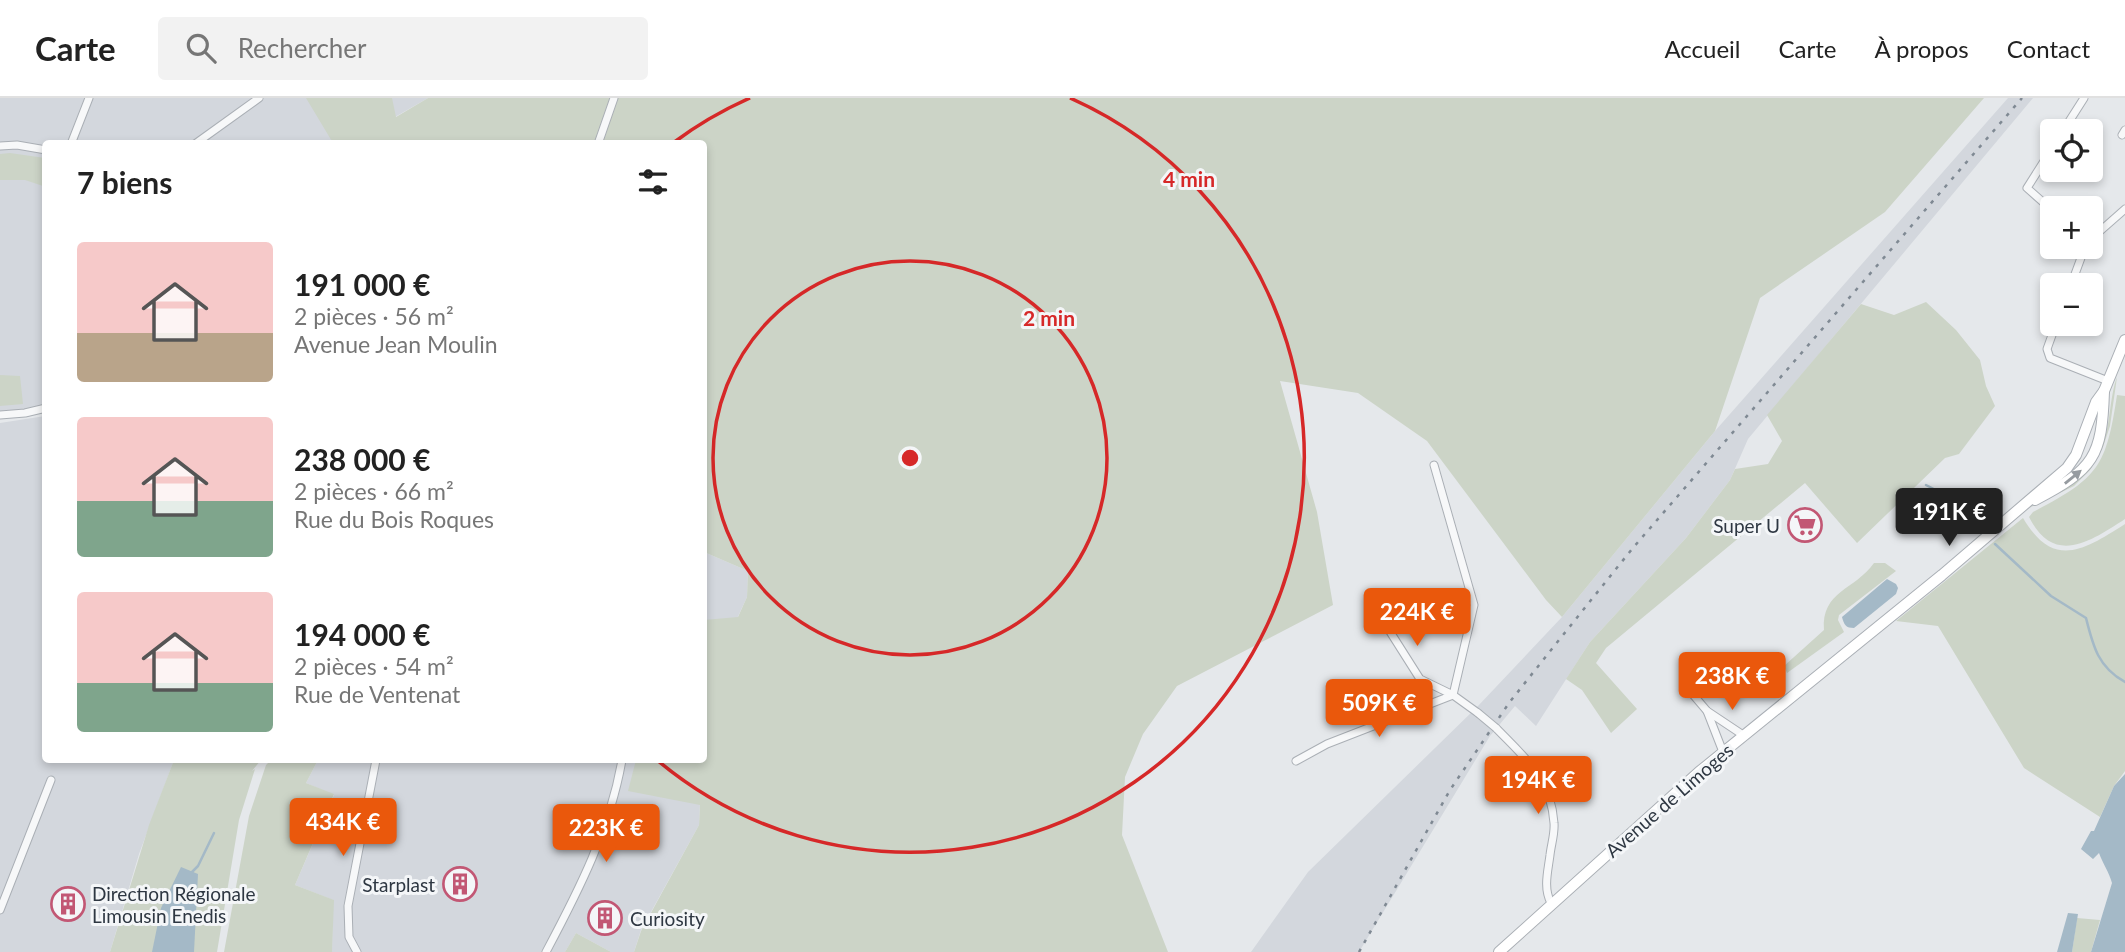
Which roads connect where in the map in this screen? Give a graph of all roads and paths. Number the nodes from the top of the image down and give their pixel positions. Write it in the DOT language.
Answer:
graph roads {
  1 [pos="89,98"];
  2 [pos="259,98"];
  3 [pos="614,98"];
  4 [pos="2084,98"];
  5 [pos="2071,119"];
  6 [pos="73,140"];
  7 [pos="201,140"];
  8 [pos="599,140"];
  9 [pos="0,146"];
  10 [pos="42,149"];
  11 [pos="2040,168"];
  12 [pos="2040,200"];
  13 [pos="2125,209"];
  14 [pos="2103,228"];
  15 [pos="2052,336"];
  16 [pos="2125,340"];
  17 [pos="2106,386"];
  18 [pos="42,409"];
  19 [pos="0,415"];
  20 [pos="2089,423"];
  21 [pos="2103,429"];
  22 [pos="2084,438"];
  23 [pos="2099,444"];
  24 [pos="1434,465"];
  25 [pos="2024,506"];
  26 [pos="1375,608"];
  27 [pos="1684,684"];
  28 [pos="1453,695"];
  29 [pos="1707,711"];
  30 [pos="1743,735"];
  31 [pos="1723,752"];
  32 [pos="1296,761"];
  33 [pos="375,763"];
  34 [pos="621,763"];
  35 [pos="51,780"];
  36 [pos="1551,903"];
  37 [pos="0,910"];
  38 [pos="357,952"];
  39 [pos="546,952"];
  40 [pos="1499,952"];
  1 -- 6 [label="street"];
  2 -- 7 [label="street"];
  3 -- 8 [label="street"];
  4 -- 5 [label="street"];
  9 -- 10 [label="street"];
  11 -- 12 [label="street"];
  13 -- 14 [label="street"];
  15 -- 17 [label="street"];
  16 -- 17 [label="main road"];
  17 -- 20 [label="main road"];
  17 -- 21 [label="main road"];
  18 -- 19 [label="street"];
  20 -- 21 [label="main road"];
  20 -- 22 [label="main road"];
  21 -- 23 [label="main road"];
  22 -- 23 [label="main road"];
  22 -- 25 [label="main road"];
  25 -- 23 [label="main road, one-way"];
  24 -- 28 [label="street"];
  25 -- 30 [label="main road, Avenue de Limoges"];
  26 -- 28 [label="street"];
  27 -- 29 [label="street"];
  28 -- 32 [label="street"];
  28 -- 36 [label="street, bridge"];
  29 -- 30 [label="street"];
  29 -- 31 [label="street"];
  30 -- 31 [label="main road, Avenue de Limoges"];
  31 -- 36 [label="main road, Avenue de Limoges"];
  33 -- 38 [label="street"];
  34 -- 39 [label="street"];
  35 -- 37 [label="street"];
  36 -- 40 [label="main road, Avenue de Limoges"];
}
